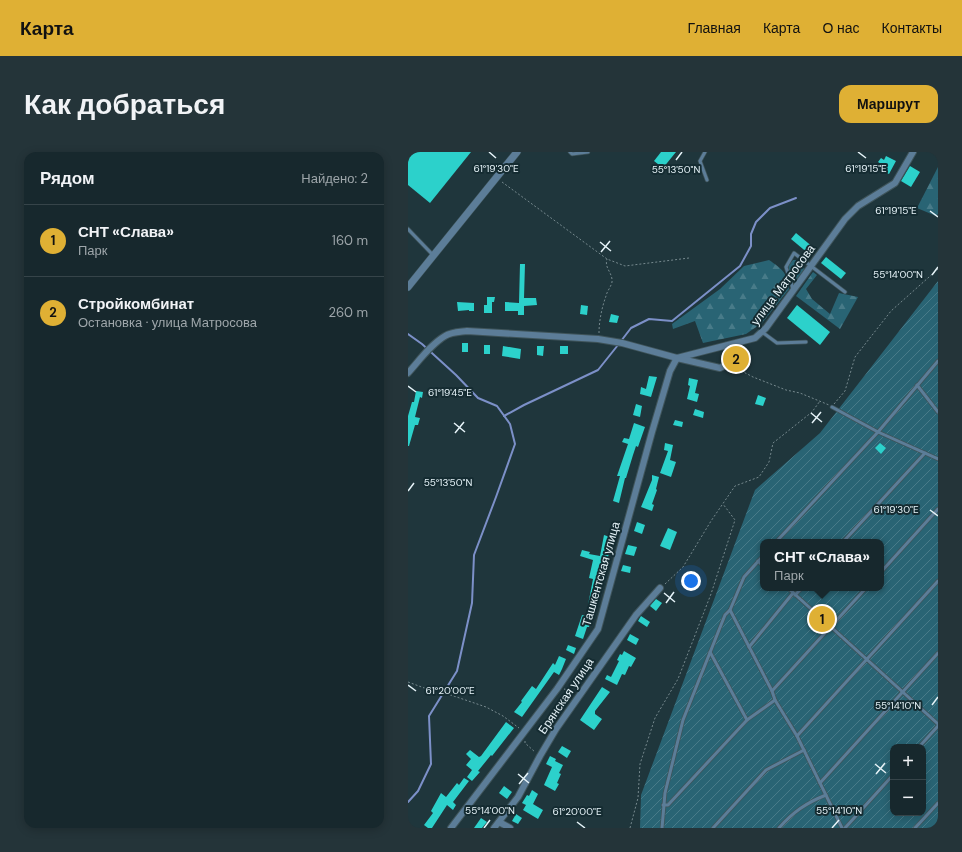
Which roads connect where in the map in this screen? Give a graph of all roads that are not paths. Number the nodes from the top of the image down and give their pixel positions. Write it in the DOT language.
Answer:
graph roads {
  1 [pos="517,152"];
  2 [pos="570,152"];
  3 [pos="588,152"];
  4 [pos="705,152"];
  5 [pos="913,152"];
  6 [pos="707,180"];
  7 [pos="408,228"];
  8 [pos="434,256"];
  9 [pos="811,266"];
  10 [pos="408,287"];
  11 [pos="794,290"];
  12 [pos="845,292"];
  13 [pos="762,332"];
  14 [pos="806,342"];
  15 [pos="726,346"];
  16 [pos="677,358"];
  17 [pos="938,361"];
  18 [pos="408,373"];
  19 [pos="917,385"];
  20 [pos="832,407"];
  21 [pos="938,412"];
  22 [pos="878,432"];
  23 [pos="925,453"];
  24 [pos="938,459"];
  25 [pos="938,509"];
  26 [pos="779,539"];
  27 [pos="846,539"];
  28 [pos="758,561"];
  29 [pos="884,569"];
  30 [pos="938,581"];
  31 [pos="660,588"];
  32 [pos="791,591"];
  33 [pos="798,591"];
  34 [pos="863,591"];
  35 [pos="794,594"];
  36 [pos="730,610"];
  37 [pos="831,627"];
  38 [pos="749,646"];
  39 [pos="710,652"];
  40 [pos="938,653"];
  41 [pos="867,660"];
  42 [pos="772,691"];
  43 [pos="902,692"];
  44 [pos="775,700"];
  45 [pos="747,720"];
  46 [pos="938,725"];
  47 [pos="797,736"];
  48 [pos="921,744"];
  49 [pos="804,750"];
  50 [pos="890,778"];
  51 [pos="820,783"];
  52 [pos="826,795"];
  53 [pos="938,803"];
  54 [pos="663,806"];
  55 [pos="499,822"];
  56 [pos="451,828"];
  57 [pos="494,828"];
  58 [pos="510,828"];
  59 [pos="662,828"];
  60 [pos="713,828"];
  61 [pos="779,828"];
  62 [pos="843,828"];
  63 [pos="915,828"];
  1 -- 8 [label="street"];
  2 -- 3 [label="lane"];
  4 -- 6 [label="lane"];
  5 -- 9 [label="street, улица Матросова"];
  7 -- 8 [label="lane"];
  8 -- 10 [label="street"];
  9 -- 11 [label="street, улица Матросова"];
  9 -- 11 [label="lane"];
  9 -- 12 [label="lane"];
  11 -- 13 [label="street, улица Матросова"];
  13 -- 14 [label="lane"];
  13 -- 15 [label="street, улица Матросова"];
  15 -- 16 [label="street, улица Матросова"];
  15 -- 16 [label="street"];
  16 -- 18 [label="street, улица Матросова"];
  16 -- 56 [label="street, Ташкентская улица"];
  17 -- 19 [label="lane"];
  19 -- 21 [label="lane"];
  19 -- 22 [label="lane"];
  20 -- 22 [label="lane"];
  22 -- 23 [label="lane"];
  22 -- 26 [label="lane"];
  23 -- 24 [label="lane"];
  23 -- 27 [label="lane"];
  25 -- 29 [label="lane"];
  28 -- 36 [label="lane"];
  30 -- 41 [label="lane"];
  31 -- 55 [label="street, Брянская улица"];
  32 -- 35 [label="lane"];
  33 -- 35 [label="lane"];
  34 -- 37 [label="lane"];
  35 -- 37 [label="lane"];
  35 -- 38 [label="lane"];
  36 -- 38 [label="lane"];
  36 -- 39 [label="lane"];
  37 -- 41 [label="lane"];
  37 -- 42 [label="lane"];
  38 -- 42 [label="lane"];
  39 -- 45 [label="lane"];
  39 -- 54 [label="lane"];
  40 -- 43 [label="lane"];
  41 -- 43 [label="lane"];
  41 -- 47 [label="lane"];
  42 -- 44 [label="lane"];
  43 -- 46 [label="lane"];
  43 -- 51 [label="lane"];
  44 -- 45 [label="lane"];
  44 -- 47 [label="lane"];
  45 -- 54 [label="lane"];
  46 -- 48 [label="lane"];
  47 -- 49 [label="lane"];
  49 -- 51 [label="lane"];
  49 -- 60 [label="lane"];
  50 -- 62 [label="lane"];
  51 -- 52 [label="lane"];
  52 -- 61 [label="lane"];
  52 -- 62 [label="lane"];
  53 -- 63 [label="lane"];
  54 -- 59 [label="lane"];
  55 -- 57 [label="street, Брянская улица"];
  55 -- 58 [label="street"];
}
